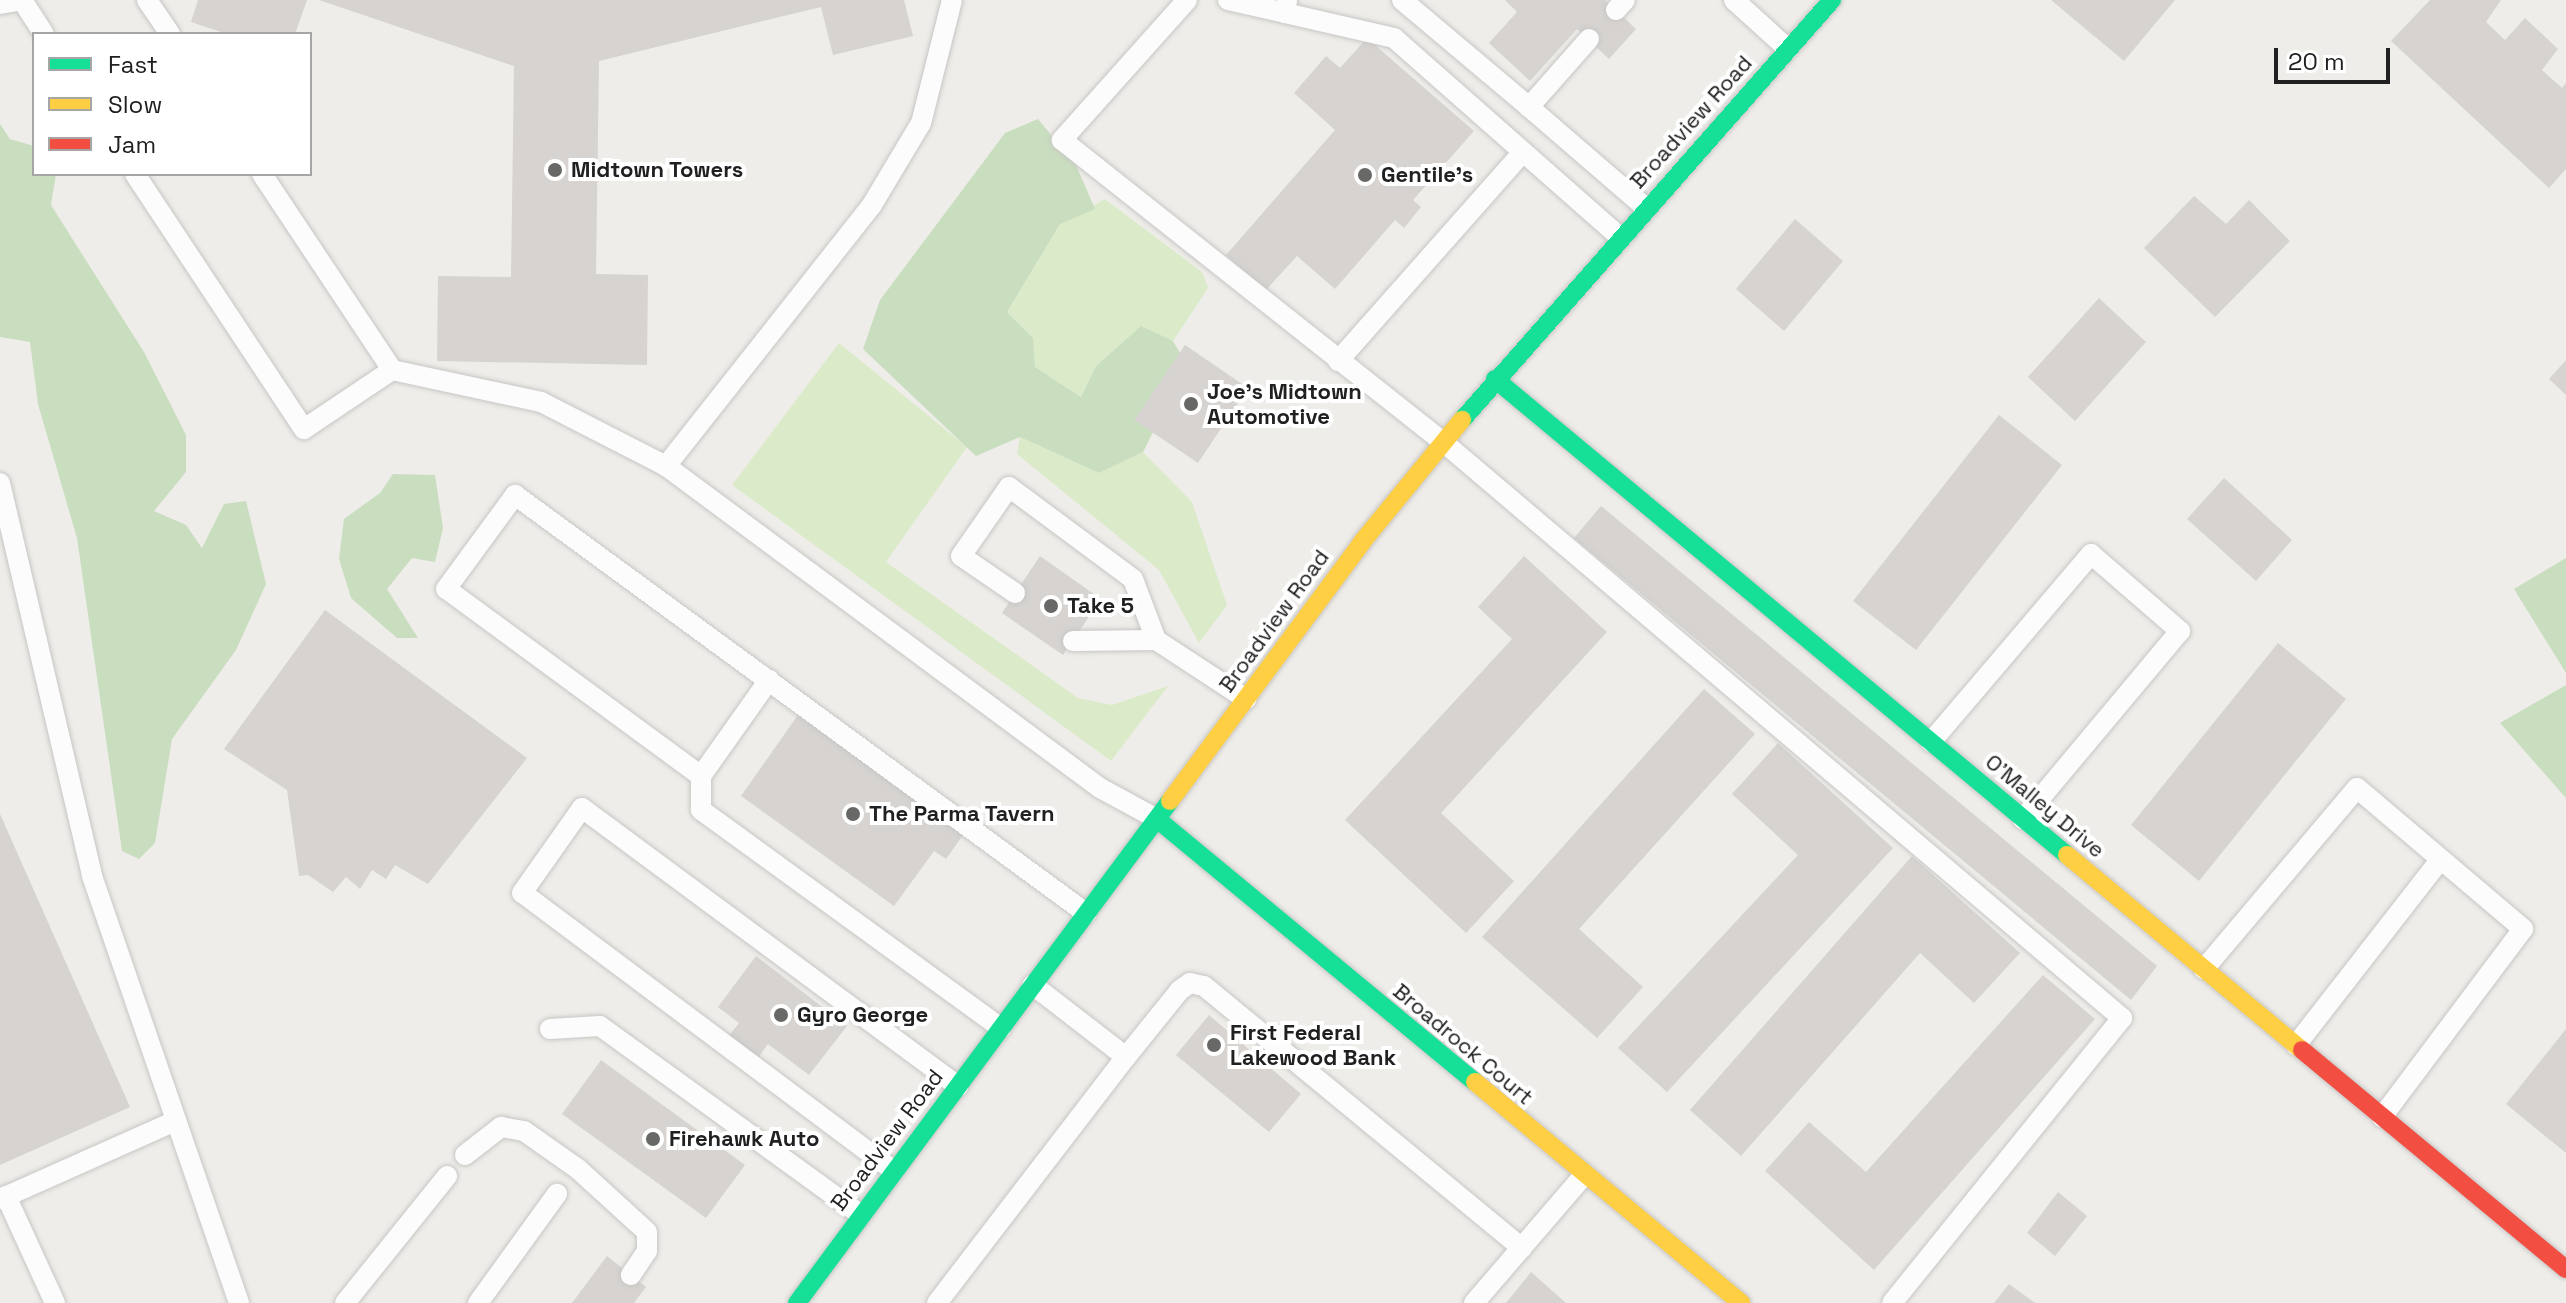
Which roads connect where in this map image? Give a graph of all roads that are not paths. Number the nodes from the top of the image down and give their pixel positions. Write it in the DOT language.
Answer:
graph roads {
  1 [pos="147,0"];
  2 [pos="952,0"];
  3 [pos="1187,0"];
  4 [pos="1228,0"];
  5 [pos="1402,0"];
  6 [pos="1734,0"];
  7 [pos="1832,0"];
  8 [pos="0,4"];
  9 [pos="1286,6"];
  10 [pos="43,32"];
  11 [pos="169,32"];
  12 [pos="1589,39"];
  13 [pos="1788,49"];
  14 [pos="1529,107"];
  15 [pos="1523,152"];
  16 [pos="136,176"];
  17 [pos="263,176"];
  18 [pos="1646,208"];
  19 [pos="1620,237"];
  20 [pos="1338,361"];
  21 [pos="392,370"];
  22 [pos="1495,379"];
  23 [pos="1442,441"];
  24 [pos="666,466"];
  25 [pos="0,483"];
  26 [pos="1015,593"];
  27 [pos="1156,640"];
  28 [pos="1073,641"];
  29 [pos="769,680"];
  30 [pos="1246,699"];
  31 [pos="1931,742"];
  32 [pos="701,776"];
  33 [pos="1157,819"];
  34 [pos="2023,819"];
  35 [pos="2440,860"];
  36 [pos="1086,913"];
  37 [pos="2204,969"];
  38 [pos="1033,985"];
  39 [pos="1001,1028"];
  40 [pos="550,1029"];
  41 [pos="2296,1045"];
  42 [pos="1126,1057"];
  43 [pos="958,1086"];
  44 [pos="2382,1117"];
  45 [pos="175,1121"];
  46 [pos="465,1155"];
  47 [pos="894,1171"];
  48 [pos="1584,1175"];
  49 [pos="447,1176"];
  50 [pos="557,1194"];
  51 [pos="3,1197"];
  52 [pos="861,1215"];
  53 [pos="1522,1248"];
  54 [pos="2566,1269"];
  55 [pos="631,1275"];
  56 [pos="55,1303"];
  57 [pos="239,1303"];
  58 [pos="345,1303"];
  59 [pos="478,1303"];
  60 [pos="797,1303"];
  61 [pos="937,1303"];
  62 [pos="1474,1303"];
  63 [pos="1741,1303"];
  64 [pos="1892,1303"];
  1 -- 11 [label="lane"];
  2 -- 24 [label="lane"];
  3 -- 20 [label="lane"];
  4 -- 9 [label="lane"];
  5 -- 14 [label="lane"];
  6 -- 13 [label="lane"];
  7 -- 13 [label="street, Broadview Road"];
  8 -- 10 [label="lane"];
  9 -- 15 [label="lane"];
  12 -- 14 [label="lane"];
  13 -- 18 [label="street, Broadview Road"];
  14 -- 18 [label="lane"];
  15 -- 19 [label="lane"];
  15 -- 20 [label="lane"];
  16 -- 21 [label="lane"];
  17 -- 21 [label="lane"];
  18 -- 19 [label="street, Broadview Road"];
  19 -- 22 [label="street, Broadview Road"];
  20 -- 23 [label="lane"];
  21 -- 24 [label="lane"];
  22 -- 23 [label="street, Broadview Road"];
  22 -- 31 [label="street, O'Malley Drive"];
  23 -- 30 [label="street, Broadview Road"];
  23 -- 64 [label="lane"];
  24 -- 33 [label="lane"];
  25 -- 45 [label="lane"];
  26 -- 27 [label="lane"];
  27 -- 28 [label="lane"];
  27 -- 30 [label="lane"];
  29 -- 32 [label="lane"];
  29 -- 32 [label="lane"];
  29 -- 36 [label="lane"];
  30 -- 33 [label="street, Broadview Road"];
  31 -- 34 [label="street, O'Malley Drive"];
  31 -- 34 [label="lane"];
  32 -- 39 [label="lane"];
  33 -- 36 [label="street, Broadview Road"];
  33 -- 48 [label="street, Broadrock Court"];
  34 -- 37 [label="street, O'Malley Drive"];
  35 -- 37 [label="lane"];
  35 -- 41 [label="lane"];
  35 -- 44 [label="lane"];
  36 -- 38 [label="street, Broadview Road"];
  37 -- 41 [label="street, O'Malley Drive"];
  38 -- 39 [label="street, Broadview Road"];
  38 -- 42 [label="lane"];
  39 -- 43 [label="street, Broadview Road"];
  40 -- 52 [label="lane"];
  41 -- 44 [label="street, O'Malley Drive"];
  42 -- 53 [label="lane"];
  42 -- 61 [label="lane"];
  43 -- 47 [label="street, Broadview Road"];
  43 -- 47 [label="lane"];
  44 -- 54 [label="street, O'Malley Drive"];
  45 -- 51 [label="lane"];
  45 -- 57 [label="lane"];
  46 -- 55 [label="lane"];
  47 -- 52 [label="street, Broadview Road"];
  48 -- 53 [label="lane"];
  48 -- 63 [label="street, Broadrock Court"];
  49 -- 58 [label="lane"];
  50 -- 59 [label="lane"];
  51 -- 56 [label="lane"];
  52 -- 60 [label="street, Broadview Road"];
  53 -- 62 [label="lane"];
}
